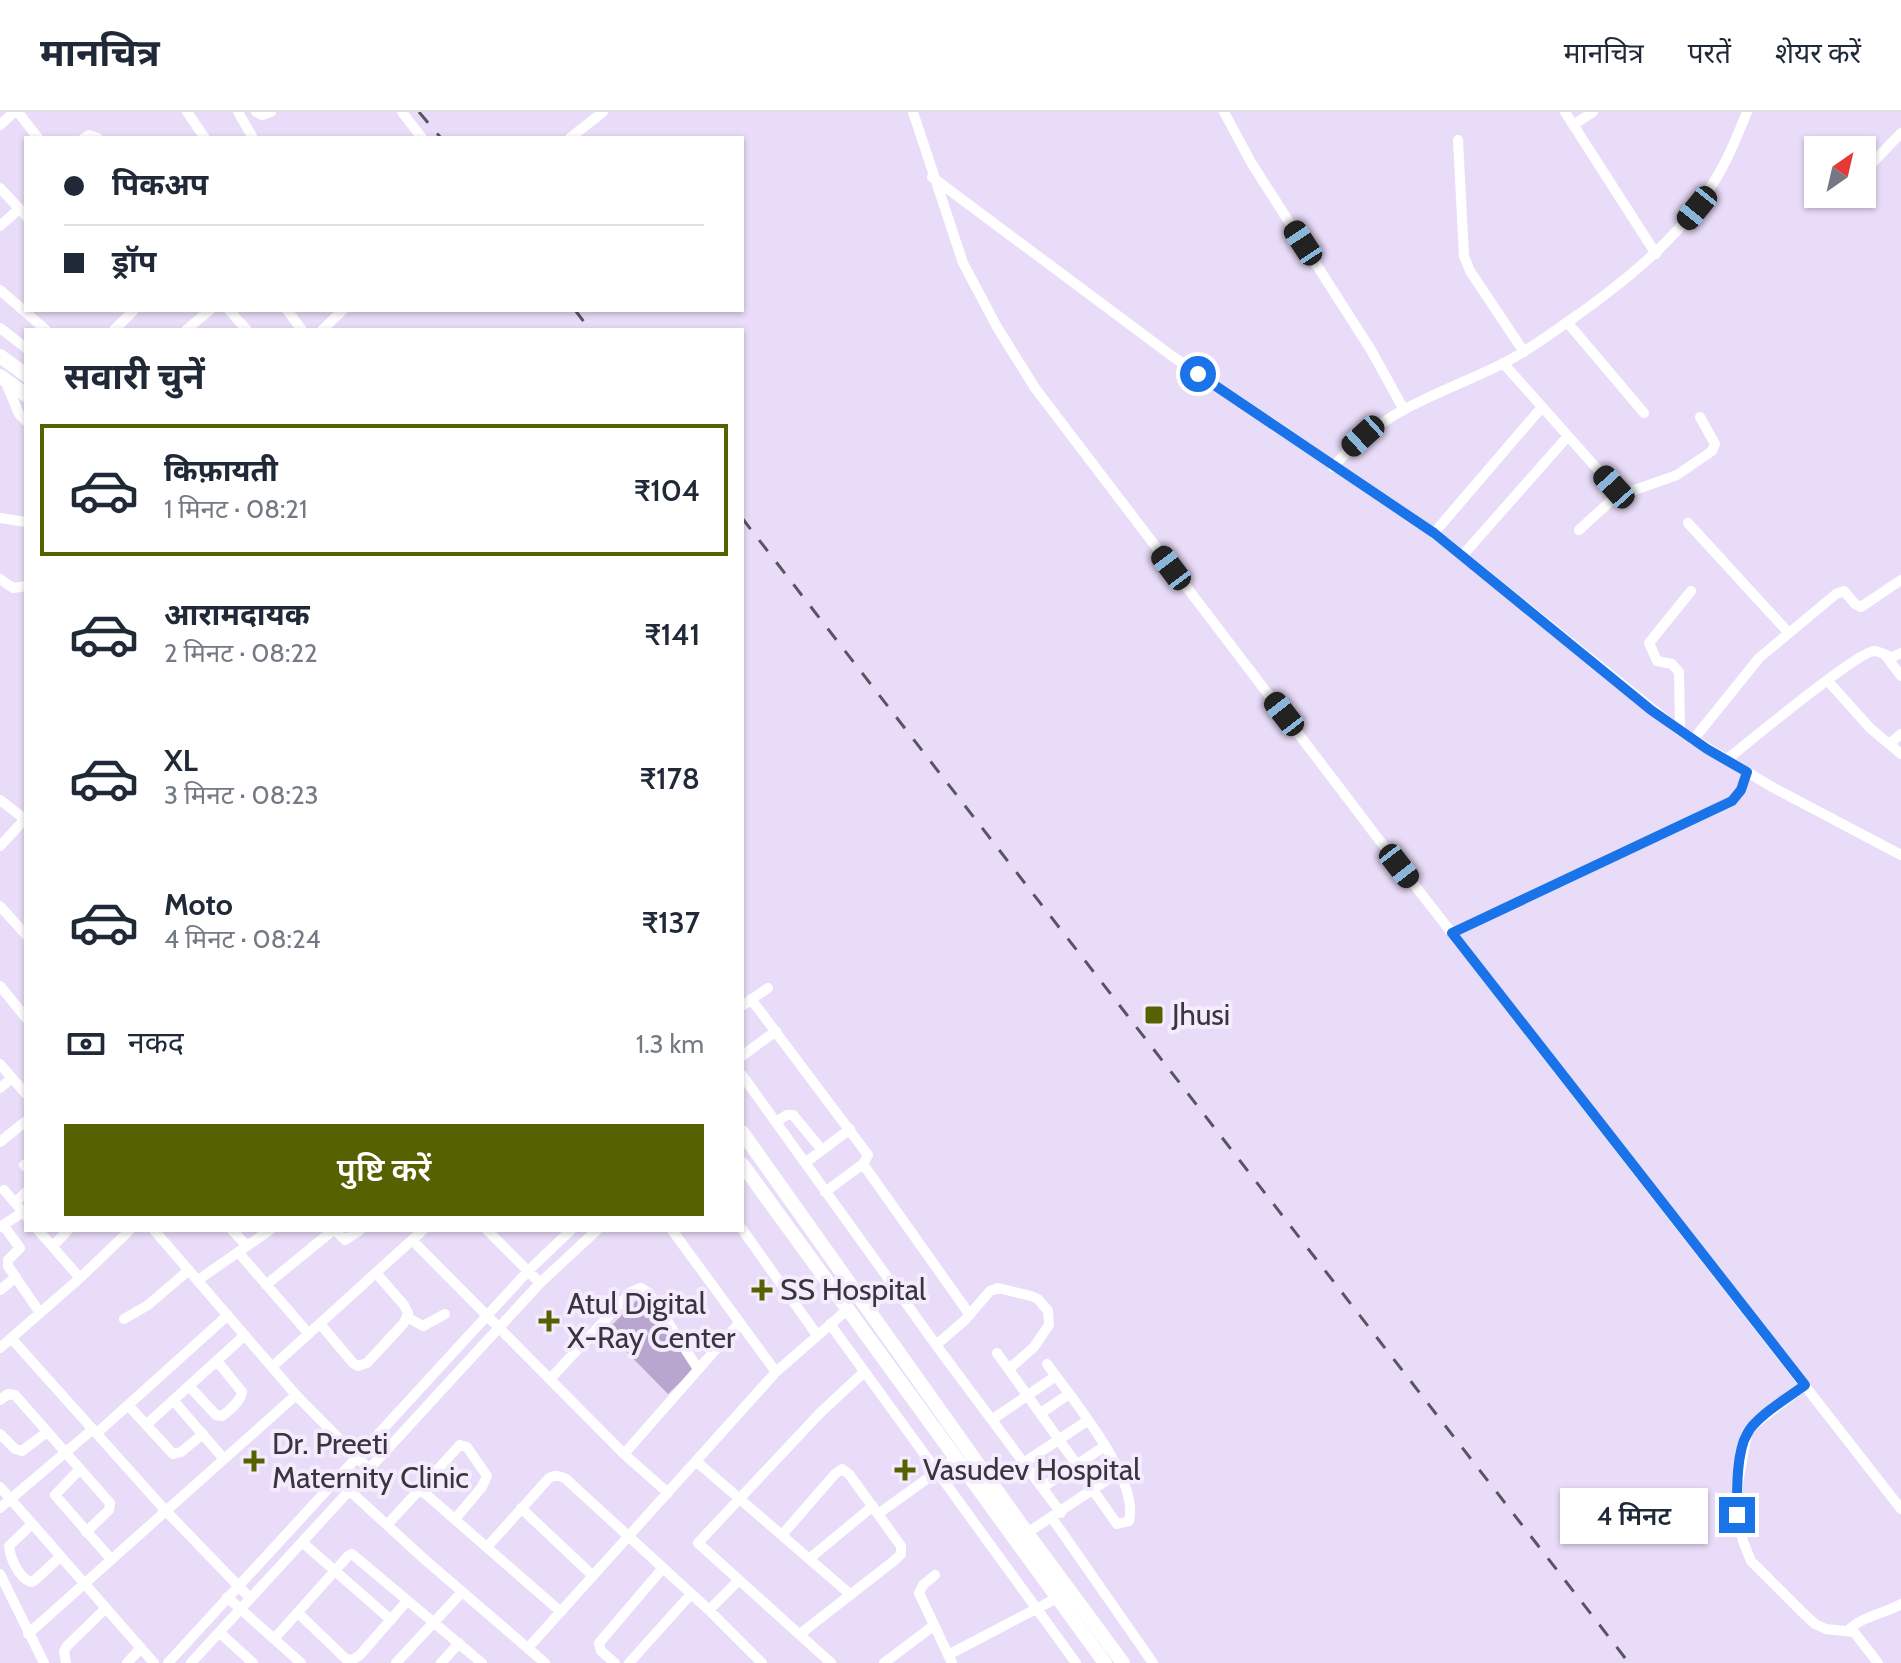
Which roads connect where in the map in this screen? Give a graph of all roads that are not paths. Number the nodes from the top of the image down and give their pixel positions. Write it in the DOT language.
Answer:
graph roads {
  1 [pos="16,112"];
  2 [pos="187,112"];
  3 [pos="238,112"];
  4 [pos="256,112"];
  5 [pos="271,112"];
  6 [pos="402,112"];
  7 [pos="603,112"];
  8 [pos="913,112"];
  9 [pos="1224,112"];
  10 [pos="1565,112"];
  11 [pos="1593,112"];
  12 [pos="1747,112"];
  13 [pos="0,125"];
  14 [pos="1573,125"];
  15 [pos="1901,133"];
  16 [pos="36,136"];
  17 [pos="204,136"];
  18 [pos="252,136"];
  19 [pos="420,136"];
  20 [pos="573,136"];
  21 [pos="1458,140"];
  22 [pos="1876,159"];
  23 [pos="932,177"];
  24 [pos="0,188"];
  25 [pos="22,212"];
  26 [pos="0,226"];
  27 [pos="1656,254"];
  28 [pos="0,290"];
  29 [pos="24,311"];
  30 [pos="25,312"];
  31 [pos="132,312"];
  32 [pos="208,312"];
  33 [pos="231,312"];
  34 [pos="328,312"];
  35 [pos="341,312"];
  36 [pos="335,318"];
  37 [pos="1567,322"];
  38 [pos="0,328"];
  39 [pos="44,328"];
  40 [pos="116,328"];
  41 [pos="188,328"];
  42 [pos="245,328"];
  43 [pos="324,328"];
  44 [pos="24,346"];
  45 [pos="1524,352"];
  46 [pos="0,356"];
  47 [pos="1503,363"];
  48 [pos="24,374"];
  49 [pos="3,379"];
  50 [pos="24,394"];
  51 [pos="1542,407"];
  52 [pos="1403,408"];
  53 [pos="1644,413"];
  54 [pos="1700,417"];
  55 [pos="24,419"];
  56 [pos="1568,436"];
  57 [pos="1333,467"];
  58 [pos="1615,497"];
  59 [pos="0,518"];
  60 [pos="24,522"];
  61 [pos="1688,523"];
  62 [pos="1579,530"];
  63 [pos="1434,533"];
  64 [pos="1463,555"];
  65 [pos="0,579"];
  66 [pos="1901,580"];
  67 [pos="24,586"];
  68 [pos="1691,591"];
  69 [pos="1788,632"];
  70 [pos="1901,653"];
  71 [pos="1886,656"];
  72 [pos="1901,676"];
  73 [pos="1827,680"];
  74 [pos="1680,731"];
  75 [pos="1901,734"];
  76 [pos="1693,740"];
  77 [pos="1889,744"];
  78 [pos="1901,754"];
  79 [pos="1726,760"];
  80 [pos="1747,772"];
  81 [pos="0,800"];
  82 [pos="24,818"];
  83 [pos="24,822"];
  84 [pos="0,846"];
  85 [pos="1901,855"];
  86 [pos="1,911"];
  87 [pos="24,930"];
  88 [pos="1452,933"];
  89 [pos="0,986"];
  90 [pos="768,988"];
  91 [pos="24,1001"];
  92 [pos="747,1003"];
  93 [pos="17,1007"];
  94 [pos="24,1016"];
  95 [pos="776,1031"];
  96 [pos="744,1055"];
  97 [pos="0,1064"];
  98 [pos="12,1078"];
  99 [pos="744,1078"];
  100 [pos="0,1088"];
  101 [pos="24,1092"];
  102 [pos="776,1122"];
  103 [pos="24,1123"];
  104 [pos="850,1129"];
  105 [pos="744,1132"];
  106 [pos="0,1142"];
  107 [pos="822,1150"];
  108 [pos="805,1163"];
  109 [pos="863,1164"];
  110 [pos="744,1167"];
  111 [pos="4,1190"];
  112 [pos="825,1192"];
  113 [pos="21,1210"];
  114 [pos="2,1226"];
  115 [pos="40,1232"];
  116 [pos="66,1232"];
  117 [pos="128,1232"];
  118 [pos="156,1232"];
  119 [pos="233,1232"];
  120 [pos="267,1232"];
  121 [pos="331,1232"];
  122 [pos="337,1232"];
  123 [pos="357,1232"];
  124 [pos="421,1232"];
  125 [pos="489,1232"];
  126 [pos="569,1232"];
  127 [pos="595,1232"];
  128 [pos="673,1232"];
  129 [pos="744,1232"];
  130 [pos="412,1240"];
  131 [pos="53,1246"];
  132 [pos="242,1249"];
  133 [pos="189,1270"];
  134 [pos="528,1271"];
  135 [pos="376,1273"];
  136 [pos="16,1277"];
  137 [pos="80,1278"];
  138 [pos="198,1280"];
  139 [pos="540,1283"];
  140 [pos="266,1285"];
  141 [pos="0,1290"];
  142 [pos="848,1309"];
  143 [pos="40,1313"];
  144 [pos="445,1314"];
  145 [pos="228,1315"];
  146 [pos="487,1315"];
  147 [pos="970,1315"];
  148 [pos="407,1317"];
  149 [pos="124,1319"];
  150 [pos="739,1323"];
  151 [pos="830,1324"];
  152 [pos="321,1325"];
  153 [pos="499,1327"];
  154 [pos="309,1334"];
  155 [pos="245,1335"];
  156 [pos="817,1335"];
  157 [pos="11,1338"];
  158 [pos="936,1345"];
  159 [pos="0,1348"];
  160 [pos="997,1353"];
  161 [pos="217,1361"];
  162 [pos="1047,1364"];
  163 [pos="272,1367"];
  164 [pos="698,1369"];
  165 [pos="1009,1369"];
  166 [pos="776,1372"];
  167 [pos="864,1372"];
  168 [pos="1056,1376"];
  169 [pos="550,1379"];
  170 [pos="1805,1385"];
  171 [pos="189,1386"];
  172 [pos="1069,1394"];
  173 [pos="296,1395"];
  174 [pos="1028,1396"];
  175 [pos="0,1400"];
  176 [pos="173,1400"];
  177 [pos="128,1405"];
  178 [pos="1041,1413"];
  179 [pos="993,1419"];
  180 [pos="1087,1421"];
  181 [pos="146,1425"];
  182 [pos="95,1431"];
  183 [pos="47,1432"];
  184 [pos="0,1434"];
  185 [pos="203,1434"];
  186 [pos="1060,1439"];
  187 [pos="1105,1446"];
  188 [pos="65,1453"];
  189 [pos="624,1454"];
  190 [pos="358,1458"];
  191 [pos="956,1458"];
  192 [pos="224,1459"];
  193 [pos="697,1462"];
  194 [pos="1025,1462"];
  195 [pos="1077,1465"];
  196 [pos="80,1469"];
  197 [pos="370,1470"];
  198 [pos="1119,1472"];
  199 [pos="936,1473"];
  200 [pos="0,1487"];
  201 [pos="1043,1487"];
  202 [pos="420,1489"];
  203 [pos="1093,1490"];
  204 [pos="350,1491"];
  205 [pos="668,1493"];
  206 [pos="10,1499"];
  207 [pos="740,1499"];
  208 [pos="0,1508"];
  209 [pos="521,1508"];
  210 [pos="1901,1509"];
  211 [pos="165,1510"];
  212 [pos="875,1510"];
  213 [pos="1054,1517"];
  214 [pos="455,1519"];
  215 [pos="32,1524"];
  216 [pos="387,1525"];
  217 [pos="1031,1531"];
  218 [pos="86,1532"];
  219 [pos="782,1535"];
  220 [pos="628,1536"];
  221 [pos="302,1542"];
  222 [pos="487,1547"];
  223 [pos="60,1557"];
  224 [pos="110,1558"];
  225 [pos="809,1559"];
  226 [pos="662,1569"];
  227 [pos="336,1570"];
  228 [pos="0,1574"];
  229 [pos="935,1575"];
  230 [pos="593,1576"];
  231 [pos="739,1580"];
  232 [pos="82,1583"];
  233 [pos="239,1586"];
  234 [pos="462,1592"];
  235 [pos="691,1594"];
  236 [pos="851,1595"];
  237 [pos="227,1597"];
  238 [pos="250,1598"];
  239 [pos="1057,1598"];
  240 [pos="407,1601"];
  241 [pos="13,1604"];
  242 [pos="1901,1604"];
  243 [pos="0,1609"];
  244 [pos="105,1609"];
  245 [pos="239,1609"];
  246 [pos="709,1610"];
  247 [pos="1037,1610"];
  248 [pos="561,1612"];
  249 [pos="298,1613"];
  250 [pos="391,1620"];
  251 [pos="434,1621"];
  252 [pos="933,1626"];
  253 [pos="1849,1630"];
  254 [pos="219,1632"];
  255 [pos="28,1634"];
  256 [pos="800,1634"];
  257 [pos="274,1639"];
  258 [pos="459,1643"];
  259 [pos="141,1648"];
  260 [pos="528,1648"];
  261 [pos="950,1659"];
  262 [pos="251,1662"];
  263 [pos="44,1663"];
  264 [pos="66,1663"];
  265 [pos="127,1663"];
  266 [pos="154,1663"];
  267 [pos="168,1663"];
  268 [pos="191,1663"];
  269 [pos="301,1663"];
  270 [pos="396,1663"];
  271 [pos="441,1663"];
  272 [pos="482,1663"];
  273 [pos="545,1663"];
  274 [pos="615,1663"];
  275 [pos="629,1663"];
  276 [pos="762,1663"];
  277 [pos="831,1663"];
  278 [pos="884,1663"];
  279 [pos="1076,1663"];
  280 [pos="1105,1663"];
  281 [pos="1123,1663"];
  282 [pos="1153,1663"];
  283 [pos="1878,1663"];
  1 -- 13 [label="street"];
  1 -- 16 [label="street"];
  2 -- 17 [label="street"];
  3 -- 18 [label="street"];
  4 -- 5 [label="street"];
  6 -- 19 [label="street"];
  7 -- 20 [label="street"];
  8 -- 23 [label="street"];
  9 -- 52 [label="street"];
  10 -- 14 [label="street"];
  11 -- 14 [label="street"];
  12 -- 27 [label="street"];
  14 -- 27 [label="street"];
  15 -- 22 [label="street"];
  21 -- 45 [label="street"];
  23 -- 57 [label="street"];
  23 -- 88 [label="street"];
  24 -- 25 [label="street"];
  25 -- 26 [label="street"];
  27 -- 37 [label="street"];
  28 -- 29 [label="street"];
  30 -- 39 [label="street"];
  31 -- 40 [label="street"];
  32 -- 41 [label="street"];
  33 -- 42 [label="street"];
  34 -- 36 [label="street"];
  35 -- 36 [label="street"];
  36 -- 43 [label="street"];
  37 -- 45 [label="street"];
  37 -- 53 [label="street"];
  38 -- 44 [label="street"];
  45 -- 47 [label="street"];
  46 -- 48 [label="highway"];
  47 -- 51 [label="street"];
  47 -- 52 [label="street"];
  49 -- 50 [label="highway"];
  49 -- 55 [label="street"];
  51 -- 56 [label="street"];
  51 -- 63 [label="street"];
  52 -- 57 [label="street"];
  54 -- 58 [label="street"];
  56 -- 58 [label="street"];
  56 -- 64 [label="street"];
  57 -- 63 [label="street"];
  58 -- 62 [label="street"];
  59 -- 60 [label="street"];
  61 -- 69 [label="street"];
  63 -- 64 [label="street"];
  64 -- 74 [label="street"];
  65 -- 67 [label="street"];
  66 -- 69 [label="street"];
  68 -- 74 [label="street"];
  69 -- 76 [label="street"];
  70 -- 71 [label="street"];
  71 -- 72 [label="street"];
  71 -- 73 [label="street"];
  73 -- 77 [label="street"];
  73 -- 79 [label="street"];
  74 -- 76 [label="street"];
  75 -- 77 [label="street"];
  76 -- 79 [label="street"];
  77 -- 78 [label="street"];
  79 -- 80 [label="street"];
  80 -- 85 [label="street"];
  80 -- 88 [label="street"];
  81 -- 82 [label="street"];
  83 -- 84 [label="street"];
  86 -- 87 [label="street"];
  88 -- 170 [label="street"];
  89 -- 93 [label="street"];
  90 -- 92 [label="street"];
  91 -- 93 [label="street"];
  92 -- 95 [label="street"];
  93 -- 94 [label="street"];
  95 -- 96 [label="street"];
  95 -- 104 [label="street"];
  97 -- 98 [label="street"];
  98 -- 100 [label="street"];
  98 -- 101 [label="street"];
  99 -- 102 [label="street"];
  102 -- 107 [label="street"];
  102 -- 108 [label="street"];
  103 -- 106 [label="street"];
  104 -- 107 [label="street"];
  104 -- 109 [label="street"];
  105 -- 217 [label="highway"];
  107 -- 108 [label="street"];
  108 -- 112 [label="street"];
  109 -- 112 [label="street"];
  109 -- 147 [label="street"];
  110 -- 142 [label="highway"];
  111 -- 113 [label="street"];
  112 -- 158 [label="street"];
  113 -- 114 [label="street"];
  114 -- 136 [label="street"];
  115 -- 131 [label="street"];
  116 -- 131 [label="street"];
  117 -- 137 [label="street"];
  118 -- 133 [label="street"];
  119 -- 132 [label="street"];
  120 -- 132 [label="street"];
  121 -- 140 [label="street"];
  122 -- 123 [label="street"];
  124 -- 130 [label="street"];
  125 -- 134 [label="street"];
  126 -- 134 [label="street"];
  127 -- 139 [label="street"];
  128 -- 150 [label="street"];
  129 -- 156 [label="street"];
  130 -- 135 [label="street"];
  130 -- 146 [label="street"];
  131 -- 137 [label="street"];
  132 -- 138 [label="street"];
  132 -- 140 [label="street"];
  133 -- 138 [label="street"];
  133 -- 149 [label="street"];
  134 -- 139 [label="street"];
  134 -- 146 [label="street"];
  135 -- 148 [label="street"];
  135 -- 152 [label="street"];
  136 -- 141 [label="street"];
  136 -- 143 [label="street"];
  137 -- 143 [label="street"];
  138 -- 145 [label="street"];
  139 -- 153 [label="street"];
  140 -- 154 [label="street"];
  142 -- 151 [label="street"];
  142 -- 191 [label="highway"];
  143 -- 157 [label="street"];
  144 -- 148 [label="street"];
  145 -- 155 [label="street"];
  145 -- 177 [label="street"];
  146 -- 153 [label="street"];
  146 -- 190 [label="street"];
  147 -- 158 [label="street"];
  147 -- 165 [label="street"];
  148 -- 152 [label="street"];
  150 -- 164 [label="street"];
  150 -- 166 [label="street"];
  151 -- 156 [label="street"];
  151 -- 167 [label="street"];
  152 -- 154 [label="street"];
  153 -- 169 [label="street"];
  153 -- 197 [label="street"];
  154 -- 163 [label="street"];
  155 -- 161 [label="street"];
  155 -- 163 [label="street"];
  156 -- 166 [label="street"];
  157 -- 159 [label="street"];
  157 -- 182 [label="street"];
  158 -- 179 [label="street"];
  160 -- 165 [label="street"];
  161 -- 171 [label="street"];
  161 -- 171 [label="street"];
  162 -- 168 [label="street"];
  163 -- 173 [label="street"];
  164 -- 169 [label="street"];
  164 -- 189 [label="street"];
  165 -- 174 [label="street"];
  166 -- 193 [label="street"];
  167 -- 199 [label="street"];
  167 -- 207 [label="street"];
  168 -- 172 [label="street"];
  168 -- 174 [label="street"];
  169 -- 189 [label="street"];
  170 -- 210 [label="street"];
  170 -- 253 [label="street"];
  171 -- 176 [label="street"];
  172 -- 178 [label="street"];
  172 -- 180 [label="street"];
  173 -- 190 [label="street"];
  173 -- 192 [label="street"];
  174 -- 178 [label="street"];
  174 -- 179 [label="street"];
  175 -- 183 [label="street"];
  176 -- 181 [label="street"];
  176 -- 185 [label="street"];
  177 -- 181 [label="street"];
  177 -- 182 [label="street"];
  178 -- 186 [label="street"];
  179 -- 194 [label="street"];
  180 -- 186 [label="street"];
  180 -- 187 [label="street"];
  181 -- 185 [label="street"];
  182 -- 188 [label="street"];
  182 -- 211 [label="street"];
  183 -- 184 [label="street"];
  183 -- 188 [label="street"];
  185 -- 192 [label="street"];
  186 -- 194 [label="street"];
  186 -- 195 [label="street"];
  187 -- 195 [label="street"];
  187 -- 198 [label="street"];
  188 -- 196 [label="street"];
  188 -- 206 [label="street"];
  189 -- 205 [label="street"];
  190 -- 197 [label="street"];
  190 -- 233 [label="street"];
  191 -- 199 [label="street"];
  191 -- 239 [label="highway"];
  192 -- 211 [label="street"];
  193 -- 205 [label="street"];
  193 -- 207 [label="street"];
  194 -- 201 [label="street"];
  195 -- 201 [label="street"];
  196 -- 218 [label="street"];
  196 -- 218 [label="street"];
  197 -- 204 [label="street"];
  198 -- 203 [label="street"];
  198 -- 203 [label="street"];
  199 -- 212 [label="street"];
  199 -- 247 [label="street"];
  200 -- 206 [label="street"];
  201 -- 213 [label="street"];
  202 -- 214 [label="street"];
  202 -- 214 [label="street"];
  202 -- 216 [label="street"];
  203 -- 213 [label="street"];
  204 -- 216 [label="street"];
  204 -- 221 [label="street"];
  205 -- 220 [label="street"];
  206 -- 208 [label="street"];
  206 -- 215 [label="street"];
  207 -- 219 [label="street"];
  207 -- 231 [label="street"];
  209 -- 220 [label="street"];
  209 -- 222 [label="street"];
  209 -- 230 [label="street"];
  211 -- 224 [label="street"];
  211 -- 233 [label="street"];
  212 -- 219 [label="street"];
  212 -- 225 [label="street"];
  212 -- 236 [label="street"];
  213 -- 217 [label="street"];
  213 -- 282 [label="street"];
  214 -- 222 [label="street"];
  215 -- 223 [label="street"];
  215 -- 223 [label="street"];
  216 -- 234 [label="street"];
  217 -- 281 [label="highway"];
  218 -- 224 [label="street"];
  219 -- 225 [label="street"];
  220 -- 226 [label="street"];
  220 -- 230 [label="street"];
  221 -- 227 [label="street"];
  221 -- 238 [label="street"];
  222 -- 248 [label="street"];
  223 -- 232 [label="street"];
  224 -- 232 [label="street"];
  225 -- 236 [label="street"];
  226 -- 235 [label="street"];
  226 -- 274 [label="street"];
  227 -- 240 [label="street"];
  227 -- 249 [label="street"];
  227 -- 250 [label="street"];
  228 -- 241 [label="street"];
  229 -- 252 [label="street"];
  230 -- 248 [label="street"];
  231 -- 246 [label="street"];
  231 -- 256 [label="street"];
  232 -- 244 [label="street"];
  232 -- 255 [label="street"];
  233 -- 237 [label="street"];
  233 -- 238 [label="street"];
  234 -- 251 [label="street"];
  234 -- 260 [label="street"];
  235 -- 246 [label="street"];
  235 -- 275 [label="street"];
  236 -- 256 [label="street"];
  237 -- 245 [label="street"];
  237 -- 267 [label="street"];
  238 -- 245 [label="street"];
  239 -- 247 [label="street"];
  239 -- 280 [label="highway"];
  240 -- 250 [label="street"];
  240 -- 251 [label="street"];
  241 -- 243 [label="street"];
  241 -- 255 [label="street"];
  242 -- 253 [label="street"];
  244 -- 259 [label="street"];
  244 -- 264 [label="street"];
  245 -- 254 [label="street"];
  245 -- 257 [label="street"];
  246 -- 276 [label="street"];
  247 -- 261 [label="street"];
  247 -- 279 [label="street"];
  248 -- 260 [label="street"];
  249 -- 250 [label="street"];
  249 -- 257 [label="street"];
  251 -- 258 [label="street"];
  251 -- 270 [label="street"];
  252 -- 261 [label="street"];
  252 -- 278 [label="street"];
  253 -- 283 [label="street"];
  254 -- 262 [label="street"];
  254 -- 268 [label="street"];
  255 -- 263 [label="street"];
  256 -- 277 [label="street"];
  257 -- 269 [label="street"];
  258 -- 271 [label="street"];
  258 -- 272 [label="street"];
  259 -- 265 [label="street"];
  259 -- 266 [label="street"];
  260 -- 273 [label="street"];
}
